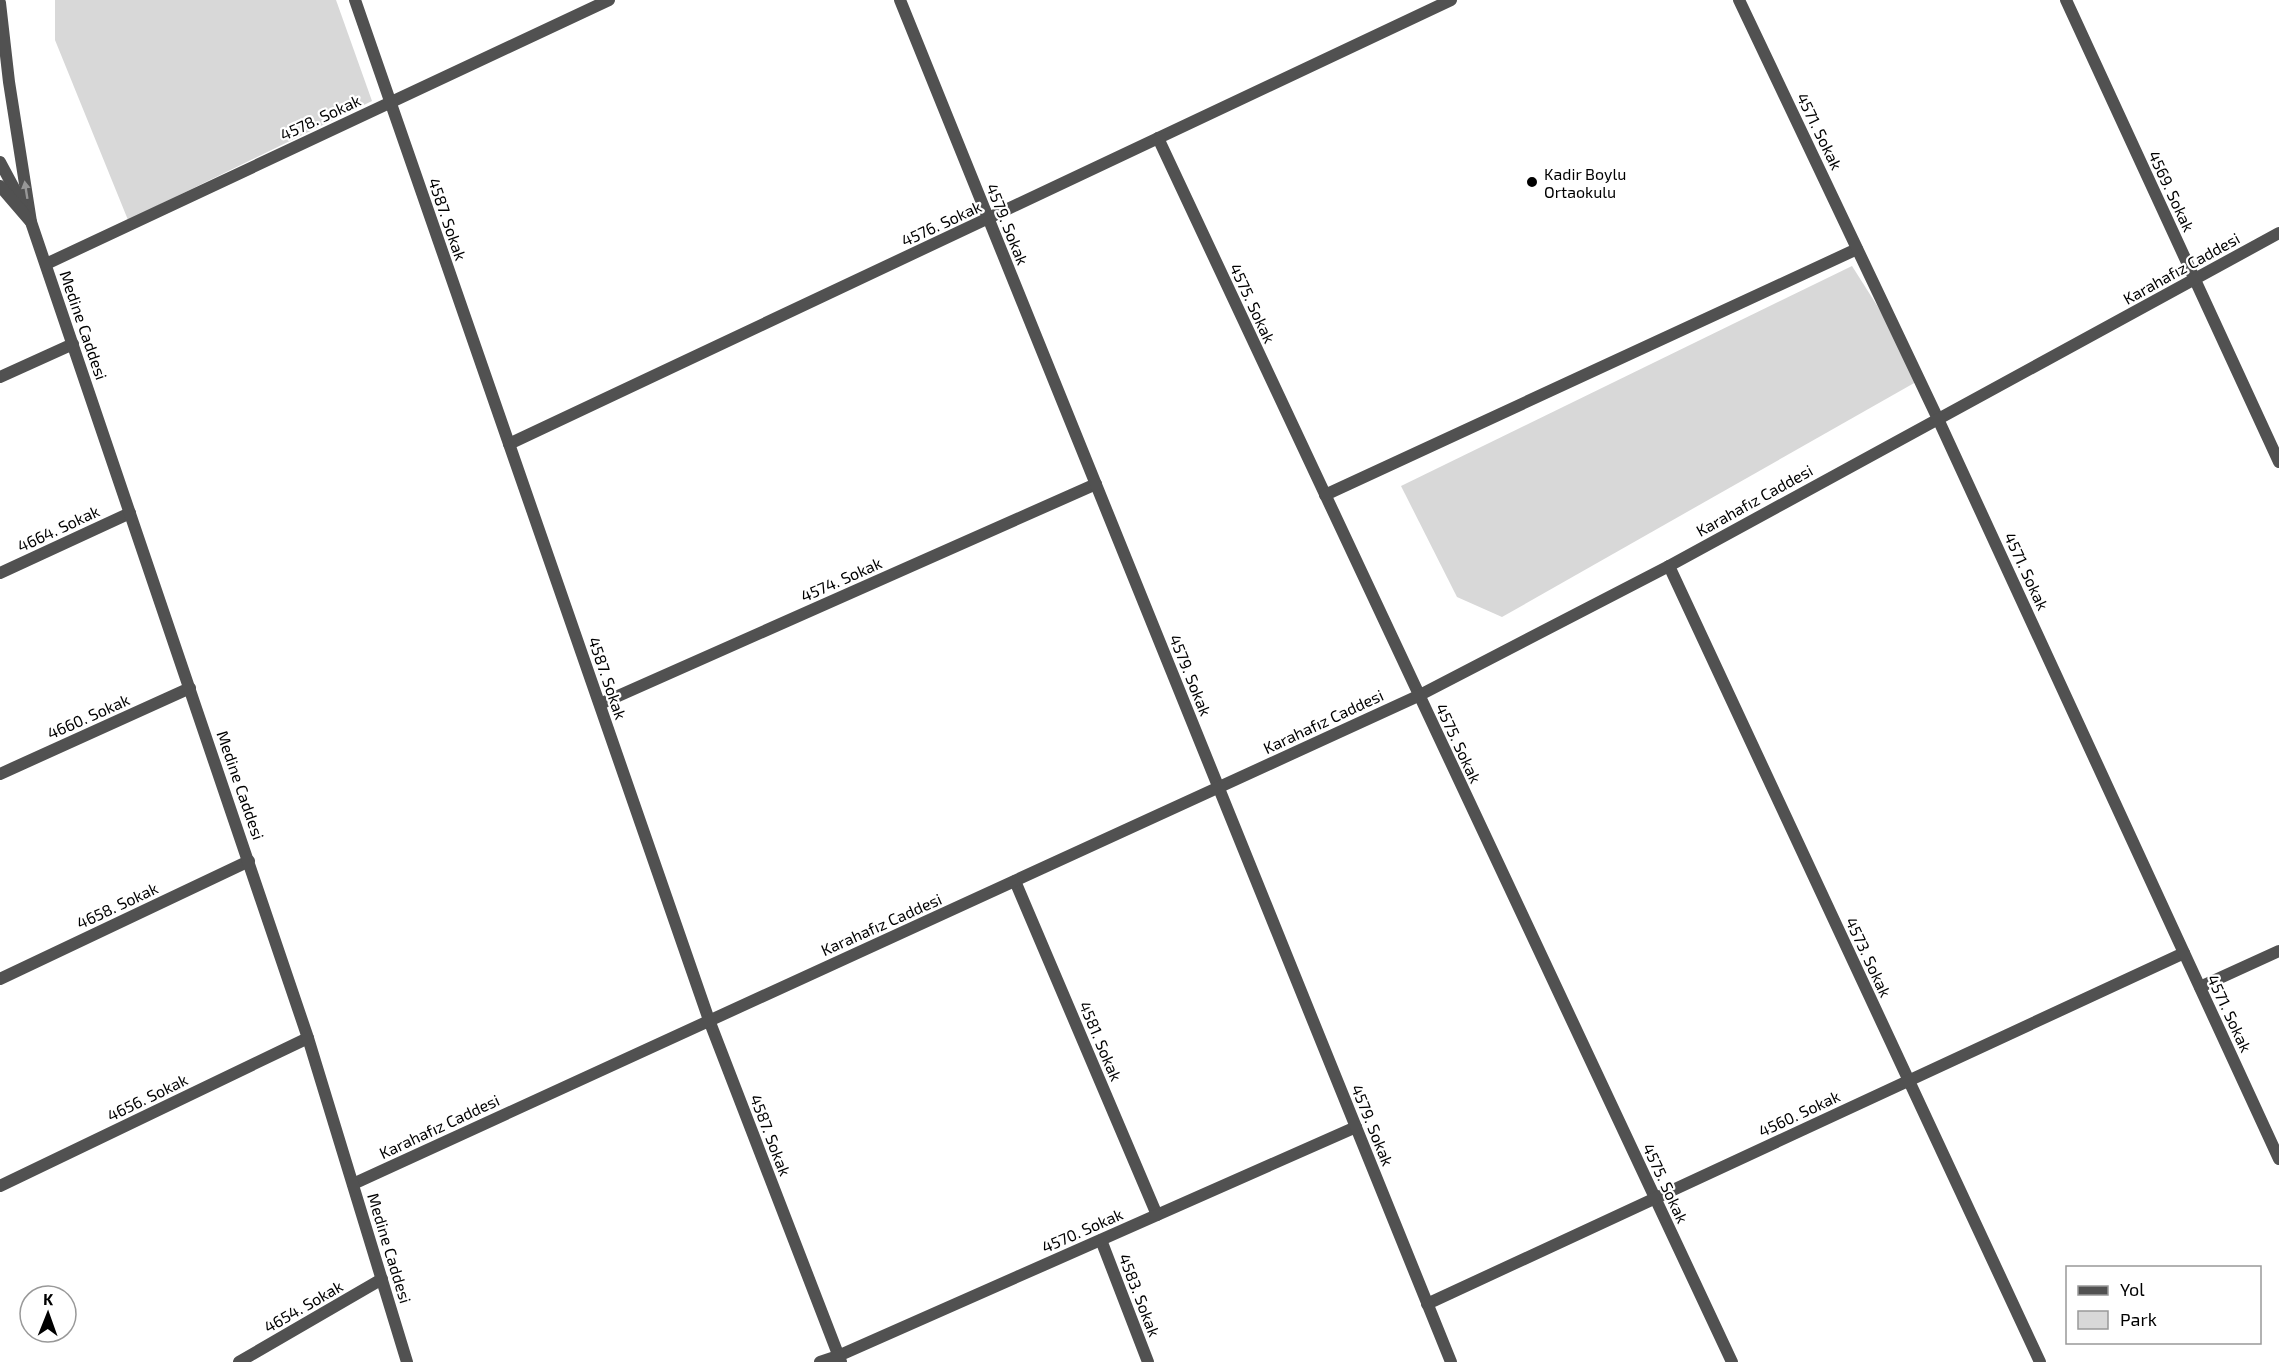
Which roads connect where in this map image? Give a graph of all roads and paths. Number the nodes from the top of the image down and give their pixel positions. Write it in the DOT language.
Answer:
graph roads {
  1 [pos="355,0"];
  2 [pos="609,0"];
  3 [pos="900,0"];
  4 [pos="1451,0"];
  5 [pos="1739,0"];
  6 [pos="2066,0"];
  7 [pos="0,3"];
  8 [pos="390,102"];
  9 [pos="1158,138"];
  10 [pos="0,162"];
  11 [pos="0,186"];
  12 [pos="988,218"];
  13 [pos="31,222"];
  14 [pos="2279,233"];
  15 [pos="1857,249"];
  16 [pos="46,264"];
  17 [pos="2195,279"];
  18 [pos="73,344"];
  19 [pos="0,376"];
  20 [pos="1938,419"];
  21 [pos="509,444"];
  22 [pos="2279,462"];
  23 [pos="1096,484"];
  24 [pos="1324,495"];
  25 [pos="130,513"];
  26 [pos="1669,566"];
  27 [pos="0,573"];
  28 [pos="190,688"];
  29 [pos="1418,696"];
  30 [pos="600,704"];
  31 [pos="0,774"];
  32 [pos="1219,788"];
  33 [pos="249,861"];
  34 [pos="1015,881"];
  35 [pos="2279,951"];
  36 [pos="2184,953"];
  37 [pos="0,979"];
  38 [pos="2200,987"];
  39 [pos="709,1020"];
  40 [pos="308,1038"];
  41 [pos="1908,1081"];
  42 [pos="1356,1127"];
  43 [pos="2279,1159"];
  44 [pos="353,1184"];
  45 [pos="0,1186"];
  46 [pos="1654,1198"];
  47 [pos="1157,1215"];
  48 [pos="1101,1240"];
  49 [pos="382,1279"];
  50 [pos="1427,1304"];
  51 [pos="840,1359"];
  52 [pos="239,1362"];
  53 [pos="407,1362"];
  54 [pos="820,1362"];
  55 [pos="1149,1362"];
  56 [pos="1451,1362"];
  57 [pos="1732,1362"];
  58 [pos="2040,1362"];
  1 -- 8 [label="street, 4587. Sokak"];
  2 -- 8 [label="street, 4578. Sokak"];
  3 -- 12 [label="street, 4579. Sokak"];
  4 -- 9 [label="street, 4576. Sokak"];
  5 -- 15 [label="street, 4571. Sokak"];
  6 -- 17 [label="street, 4569. Sokak"];
  13 -- 7 [label="street, Medine Caddesi, one-way"];
  8 -- 16 [label="street, 4578. Sokak"];
  8 -- 21 [label="street, 4587. Sokak"];
  9 -- 12 [label="street, 4576. Sokak"];
  9 -- 24 [label="street, 4575. Sokak"];
  10 -- 13 [label="street, Medine Caddesi"];
  11 -- 13 [label="street"];
  12 -- 21 [label="street, 4576. Sokak"];
  12 -- 23 [label="street, 4579. Sokak"];
  13 -- 16 [label="street, Medine Caddesi"];
  14 -- 17 [label="street, Karahafız Caddesi"];
  15 -- 20 [label="street, 4571. Sokak"];
  15 -- 24 [label="street"];
  16 -- 18 [label="street, Medine Caddesi"];
  17 -- 20 [label="street, Karahafız Caddesi"];
  17 -- 22 [label="street, 4569. Sokak"];
  18 -- 19 [label="street"];
  18 -- 25 [label="street, Medine Caddesi"];
  20 -- 26 [label="street, Karahafız Caddesi"];
  20 -- 36 [label="street, 4571. Sokak"];
  21 -- 30 [label="street, 4587. Sokak"];
  23 -- 30 [label="street, 4574. Sokak"];
  23 -- 32 [label="street, 4579. Sokak"];
  24 -- 29 [label="street, 4575. Sokak"];
  25 -- 27 [label="street, 4664. Sokak"];
  25 -- 28 [label="street, Medine Caddesi"];
  26 -- 29 [label="street, Karahafız Caddesi"];
  26 -- 41 [label="street, 4573. Sokak"];
  28 -- 31 [label="street, 4660. Sokak"];
  28 -- 33 [label="street, Medine Caddesi"];
  29 -- 32 [label="street, Karahafız Caddesi"];
  29 -- 46 [label="street, 4575. Sokak"];
  30 -- 39 [label="street, 4587. Sokak"];
  32 -- 34 [label="street, Karahafız Caddesi"];
  32 -- 42 [label="street, 4579. Sokak"];
  33 -- 37 [label="street, 4658. Sokak"];
  33 -- 40 [label="street, Medine Caddesi"];
  34 -- 39 [label="street, Karahafız Caddesi"];
  34 -- 47 [label="street, 4581. Sokak"];
  35 -- 38 [label="street"];
  36 -- 38 [label="street, 4571. Sokak"];
  36 -- 41 [label="street, 4560. Sokak"];
  38 -- 43 [label="street, 4571. Sokak"];
  39 -- 44 [label="street, Karahafız Caddesi"];
  39 -- 51 [label="street, 4587. Sokak"];
  40 -- 44 [label="street, Medine Caddesi"];
  40 -- 45 [label="street, 4656. Sokak"];
  41 -- 46 [label="street, 4560. Sokak"];
  41 -- 58 [label="street, 4573. Sokak"];
  42 -- 47 [label="street, 4570. Sokak"];
  42 -- 50 [label="street, 4579. Sokak"];
  44 -- 49 [label="street, Medine Caddesi"];
  46 -- 50 [label="street, 4560. Sokak"];
  46 -- 57 [label="street, 4575. Sokak"];
  47 -- 48 [label="street, 4570. Sokak"];
  48 -- 51 [label="street, 4570. Sokak"];
  48 -- 55 [label="street, 4583. Sokak"];
  49 -- 52 [label="street, 4654. Sokak"];
  49 -- 53 [label="street, Medine Caddesi"];
  50 -- 56 [label="street, 4579. Sokak"];
  51 -- 54 [label="street, 4570. Sokak"];
}
